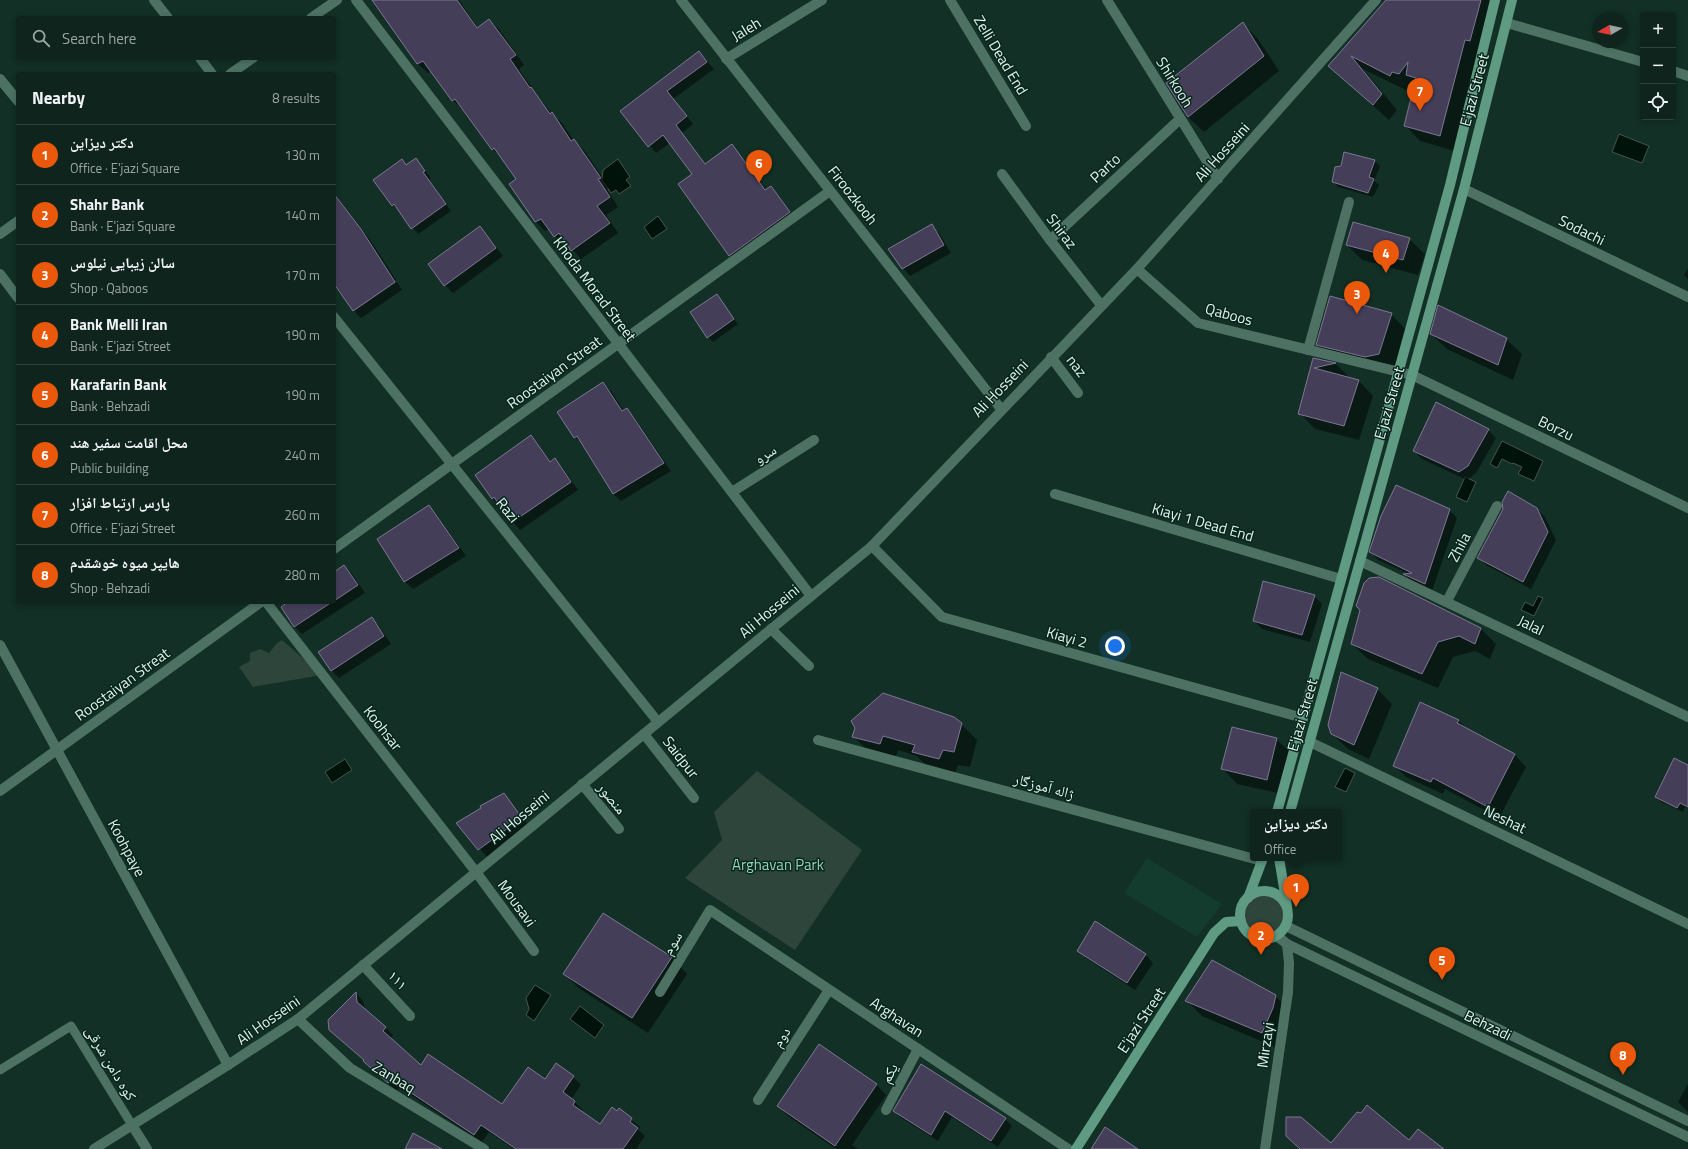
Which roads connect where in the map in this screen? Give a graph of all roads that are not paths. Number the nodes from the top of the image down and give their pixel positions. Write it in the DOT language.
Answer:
graph roads {
  1 [pos="154,0"];
  2 [pos="337,0"];
  3 [pos="356,0"];
  4 [pos="680,0"];
  5 [pos="822,0"];
  6 [pos="950,0"];
  7 [pos="1107,0"];
  8 [pos="1376,0"];
  9 [pos="1495,0"];
  10 [pos="1512,0"];
  11 [pos="166,16"];
  12 [pos="314,16"];
  13 [pos="1507,23"];
  14 [pos="726,59"];
  15 [pos="202,60"];
  16 [pos="250,60"];
  17 [pos="1640,61"];
  18 [pos="210,72"];
  19 [pos="233,72"];
  20 [pos="1676,72"];
  21 [pos="1688,76"];
  22 [pos="0,78"];
  23 [pos="16,98"];
  24 [pos="1180,119"];
  25 [pos="1026,126"];
  26 [pos="1002,174"];
  27 [pos="1218,179"];
  28 [pos="1464,189"];
  29 [pos="830,191"];
  30 [pos="1349,202"];
  31 [pos="16,222"];
  32 [pos="0,234"];
  33 [pos="1050,240"];
  34 [pos="1137,269"];
  35 [pos="0,274"];
  36 [pos="16,295"];
  37 [pos="1688,297"];
  38 [pos="1101,305"];
  39 [pos="336,319"];
  40 [pos="619,344"];
  41 [pos="1308,350"];
  42 [pos="1051,357"];
  43 [pos="1398,372"];
  44 [pos="1412,375"];
  45 [pos="1078,393"];
  46 [pos="1001,409"];
  47 [pos="814,440"];
  48 [pos="452,464"];
  49 [pos="732,492"];
  50 [pos="1055,494"];
  51 [pos="1497,506"];
  52 [pos="1688,508"];
  53 [pos="872,546"];
  54 [pos="336,549"];
  55 [pos="1360,561"];
  56 [pos="1341,579"];
  57 [pos="811,596"];
  58 [pos="1447,602"];
  59 [pos="259,604"];
  60 [pos="261,604"];
  61 [pos="771,629"];
  62 [pos="0,645"];
  63 [pos="809,666"];
  64 [pos="1688,716"];
  65 [pos="1303,718"];
  66 [pos="658,722"];
  67 [pos="644,734"];
  68 [pos="818,740"];
  69 [pos="1310,742"];
  70 [pos="57,750"];
  71 [pos="582,784"];
  72 [pos="0,791"];
  73 [pos="694,798"];
  74 [pos="1278,809"];
  75 [pos="1291,809"];
  76 [pos="619,829"];
  77 [pos="1250,857"];
  78 [pos="1262,861"];
  79 [pos="1279,861"];
  80 [pos="476,872"];
  81 [pos="1248,898"];
  82 [pos="1287,908"];
  83 [pos="710,910"];
  84 [pos="1241,921"];
  85 [pos="1688,924"];
  86 [pos="1286,926"];
  87 [pos="1277,936"];
  88 [pos="1287,944"];
  89 [pos="534,951"];
  90 [pos="363,965"];
  91 [pos="829,990"];
  92 [pos="660,992"];
  93 [pos="410,1016"];
  94 [pos="298,1019"];
  95 [pos="918,1049"];
  96 [pos="228,1066"];
  97 [pos="0,1070"];
  98 [pos="758,1100"];
  99 [pos="886,1110"];
  100 [pos="1688,1120"];
  101 [pos="132,1125"];
  102 [pos="1688,1138"];
  103 [pos="94,1149"];
  104 [pos="147,1149"];
  105 [pos="484,1149"];
  106 [pos="1068,1149"];
  107 [pos="1076,1149"];
  108 [pos="1265,1149"];
  1 -- 11 [label="street"];
  2 -- 12 [label="street"];
  3 -- 40 [label="street, Khoda Morad Street"];
  4 -- 14 [label="street, Firoozkooh"];
  5 -- 14 [label="street, Jaleh"];
  6 -- 25 [label="street, Zelli Dead End"];
  7 -- 24 [label="street, Shirkooh"];
  8 -- 27 [label="street, Ali Hosseini"];
  9 -- 43 [label="main road, E'jazi Street"];
  10 -- 13 [label="main road, E'jazi Street"];
  13 -- 17 [label="street"];
  13 -- 28 [label="main road, E'jazi Street"];
  14 -- 29 [label="street, Firoozkooh"];
  15 -- 18 [label="street"];
  16 -- 19 [label="street"];
  20 -- 21 [label="street"];
  22 -- 23 [label="street"];
  24 -- 27 [label="street, Shirkooh"];
  24 -- 33 [label="street, Parto"];
  26 -- 33 [label="street, Shiraz"];
  27 -- 34 [label="street, Ali Hosseini"];
  28 -- 37 [label="street, Sodachi"];
  28 -- 44 [label="main road, E'jazi Street"];
  29 -- 40 [label="street, Roostaiyan Streat"];
  29 -- 46 [label="street, Firoozkooh"];
  30 -- 41 [label="street"];
  31 -- 32 [label="street"];
  33 -- 38 [label="street, Shiraz"];
  34 -- 38 [label="street, Ali Hosseini"];
  34 -- 41 [label="street, Qaboos"];
  35 -- 36 [label="street"];
  38 -- 42 [label="street, Ali Hosseini"];
  39 -- 48 [label="street, Razi"];
  40 -- 48 [label="street, Roostaiyan Streat"];
  40 -- 49 [label="street, Khoda Morad Street"];
  41 -- 43 [label="street, Qaboos"];
  42 -- 45 [label="street, naz"];
  42 -- 46 [label="street, Ali Hosseini"];
  43 -- 44 [label="street, Qaboos"];
  43 -- 56 [label="main road, E'jazi Street"];
  44 -- 52 [label="street, Borzu"];
  44 -- 55 [label="main road, E'jazi Street"];
  46 -- 53 [label="street, Ali Hosseini"];
  47 -- 49 [label="street, سرو"];
  48 -- 54 [label="street, Roostaiyan Streat"];
  48 -- 66 [label="street, Razi"];
  49 -- 57 [label="street, Khoda Morad Street"];
  50 -- 56 [label="street, Kiayi 1 Dead End"];
  51 -- 58 [label="street, Zhila"];
  53 -- 57 [label="street, Ali Hosseini"];
  53 -- 65 [label="street, Kiayi 2"];
  55 -- 58 [label="street, Jalal"];
  55 -- 69 [label="main road, E'jazi Street"];
  56 -- 65 [label="main road, E'jazi Street"];
  57 -- 61 [label="street, Ali Hosseini"];
  58 -- 64 [label="street, Jalal"];
  59 -- 70 [label="street, Roostaiyan Streat"];
  60 -- 80 [label="street, Koohsar"];
  61 -- 63 [label="street"];
  61 -- 66 [label="street, Ali Hosseini"];
  62 -- 70 [label="street, Koohpaye"];
  65 -- 74 [label="main road, E'jazi Street"];
  66 -- 67 [label="street, Ali Hosseini"];
  67 -- 71 [label="street, Ali Hosseini"];
  67 -- 73 [label="street, Saidpur"];
  68 -- 77 [label="street, ژاله آموزگار"];
  69 -- 75 [label="main road, E'jazi Street"];
  69 -- 85 [label="street, Neshat"];
  70 -- 72 [label="street, Roostaiyan Streat"];
  70 -- 96 [label="street, Koohpaye"];
  71 -- 76 [label="street, منصور"];
  71 -- 80 [label="street, Ali Hosseini"];
  78 -- 81 [label="main road"];
  79 -- 82 [label="main road"];
  80 -- 89 [label="street, Mousavi"];
  80 -- 90 [label="street, Ali Hosseini"];
  81 -- 82 [label="main road"];
  81 -- 84 [label="main road"];
  82 -- 86 [label="main road"];
  83 -- 91 [label="street, Arghavan"];
  83 -- 92 [label="street, سوم"];
  84 -- 87 [label="main road"];
  84 -- 107 [label="main road, E'jazi Street"];
  86 -- 87 [label="main road"];
  86 -- 100 [label="street, Behzadi"];
  87 -- 88 [label="street, Behzadi"];
  88 -- 102 [label="street, Behzadi"];
  88 -- 108 [label="street, Mirzayi"];
  90 -- 93 [label="street, ۱۱۱"];
  90 -- 94 [label="street, Ali Hosseini"];
  91 -- 95 [label="street, Arghavan"];
  91 -- 98 [label="street, دوم"];
  94 -- 96 [label="street, Ali Hosseini"];
  94 -- 105 [label="street, Zanbaq"];
  95 -- 99 [label="street, یکم"];
  95 -- 106 [label="street, Arghavan"];
  96 -- 101 [label="street, Ali Hosseini"];
  97 -- 101 [label="lane, کوه دامن شرقی"];
  101 -- 103 [label="street, Ali Hosseini"];
  101 -- 104 [label="street"];
}
